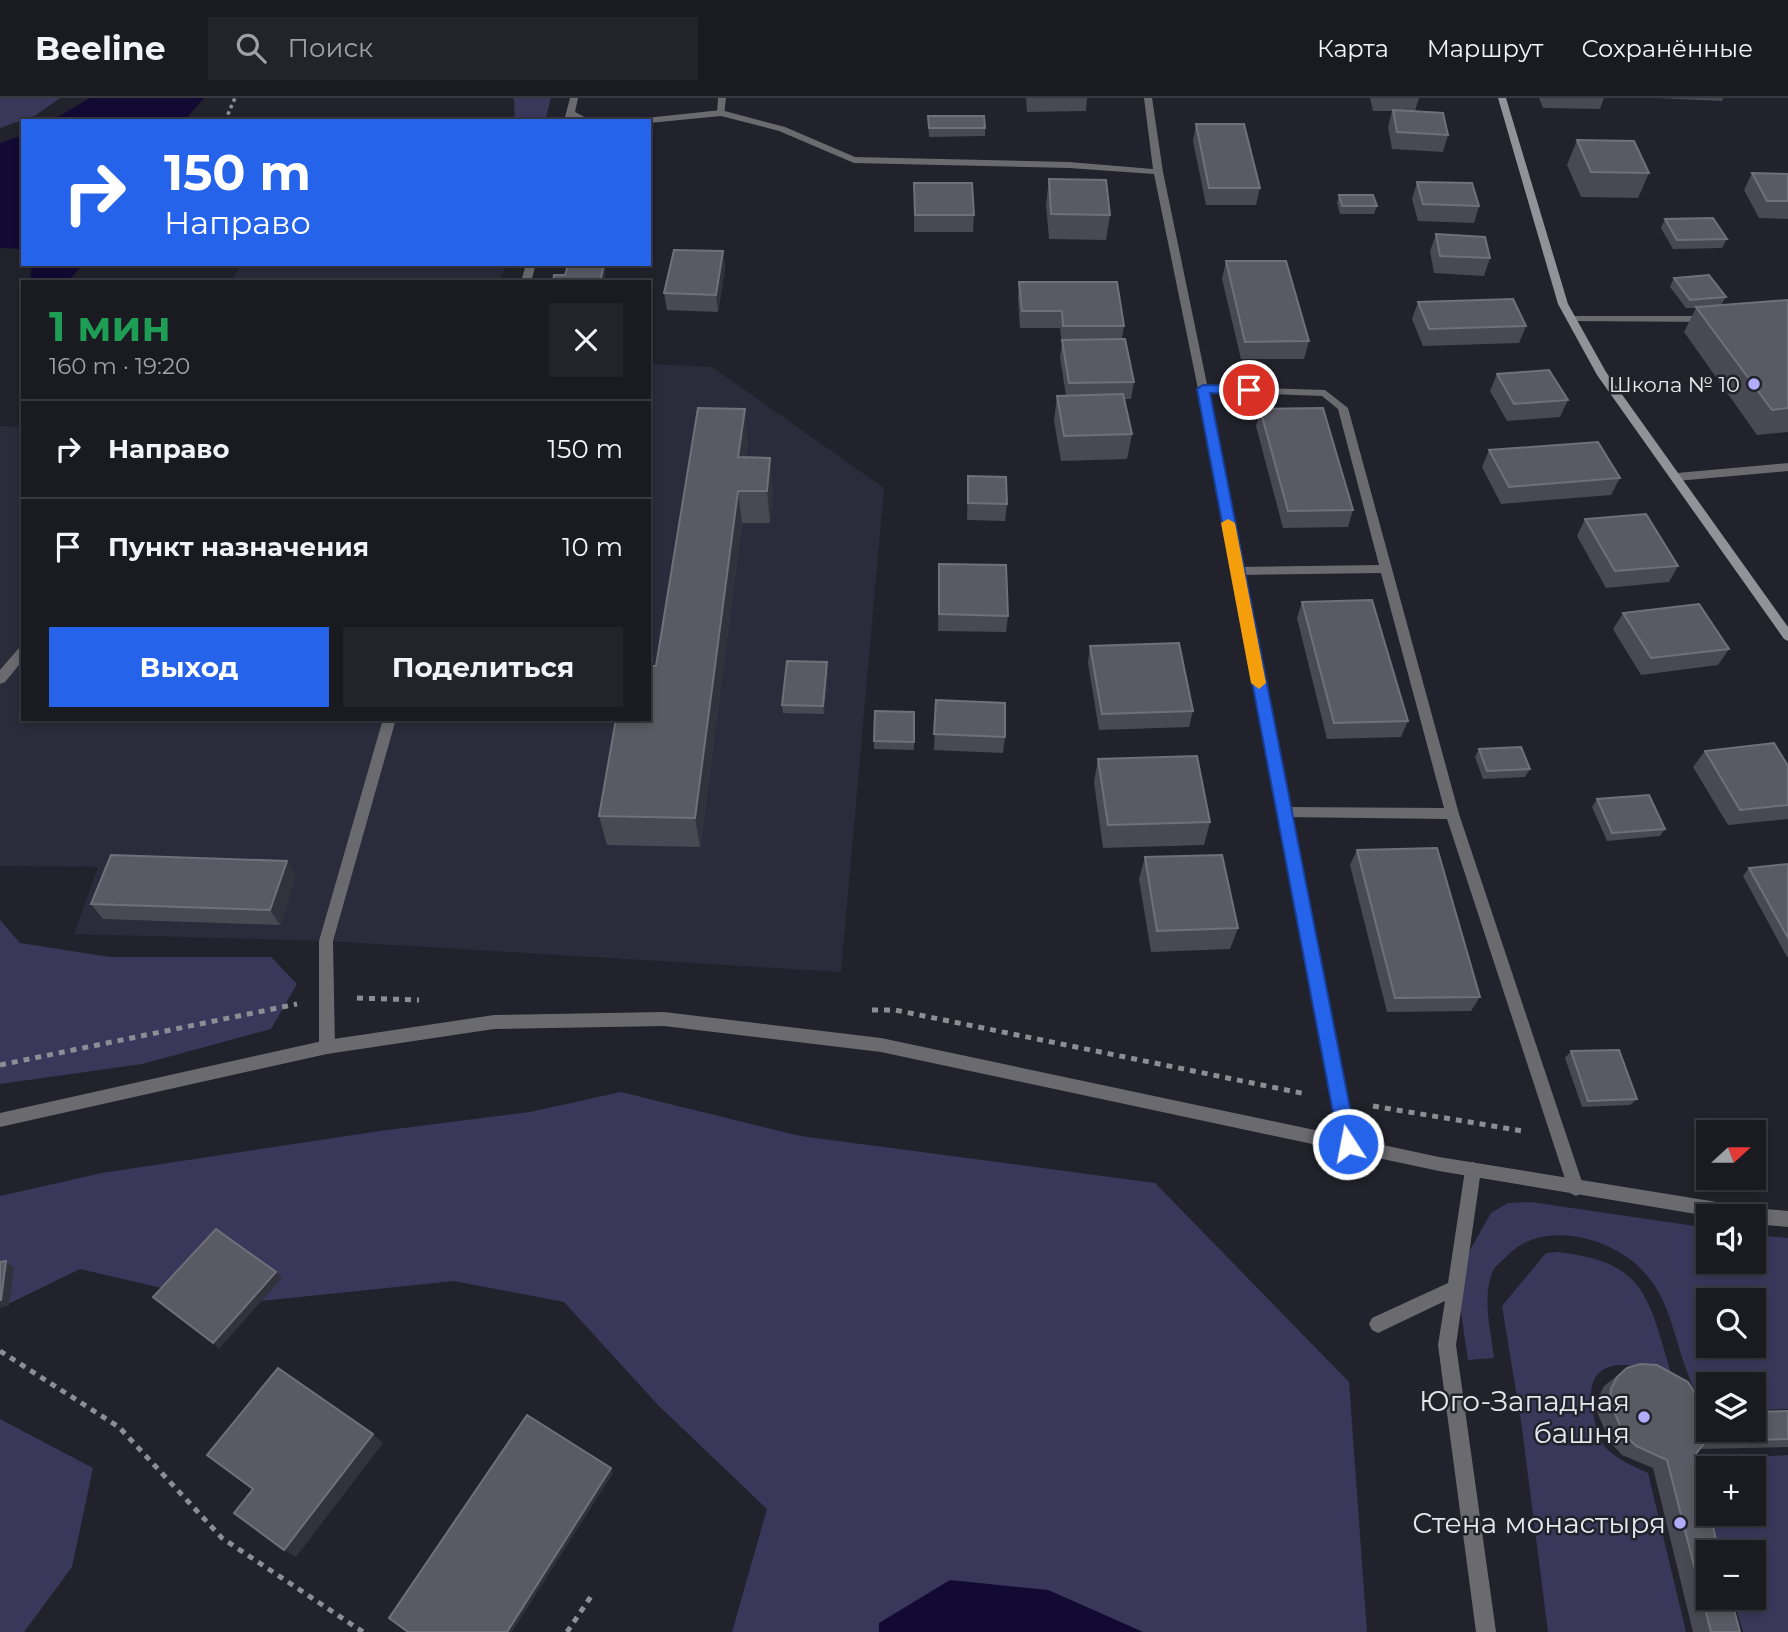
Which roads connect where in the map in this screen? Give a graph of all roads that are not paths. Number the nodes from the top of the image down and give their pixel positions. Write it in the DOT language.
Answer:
graph roads {
  1 [pos="574,98"];
  2 [pos="722,98"];
  3 [pos="1148,98"];
  4 [pos="1503,98"];
  5 [pos="721,113"];
  6 [pos="569,117"];
  7 [pos="651,120"];
  8 [pos="1158,172"];
  9 [pos="1720,315"];
  10 [pos="1571,319"];
  11 [pos="1203,389"];
  12 [pos="1788,467"];
  13 [pos="1677,477"];
  14 [pos="1385,569"];
  15 [pos="1237,571"];
  16 [pos="1788,636"];
  17 [pos="21,653"];
  18 [pos="0,679"];
  19 [pos="389,721"];
  20 [pos="1283,811"];
  21 [pos="1452,814"];
  22 [pos="327,1047"];
  23 [pos="0,1120"];
  24 [pos="1348,1144"];
  25 [pos="1473,1170"];
  26 [pos="1576,1188"];
  27 [pos="1696,1207"];
  28 [pos="1766,1217"];
  29 [pos="1788,1219"];
  30 [pos="1455,1288"];
  31 [pos="1378,1324"];
  32 [pos="1486,1632"];
  1 -- 6 [label="street"];
  2 -- 5 [label="street"];
  3 -- 8 [label="street"];
  4 -- 10 [label="street"];
  5 -- 7 [label="street"];
  5 -- 8 [label="street"];
  8 -- 11 [label="street"];
  9 -- 10 [label="street"];
  10 -- 13 [label="street"];
  11 -- 14 [label="street"];
  11 -- 15 [label="street"];
  12 -- 13 [label="street"];
  13 -- 16 [label="street"];
  14 -- 15 [label="street"];
  14 -- 21 [label="street"];
  15 -- 20 [label="street"];
  17 -- 18 [label="street"];
  19 -- 22 [label="street"];
  20 -- 21 [label="street"];
  20 -- 24 [label="street"];
  21 -- 26 [label="street"];
  22 -- 23 [label="street"];
  22 -- 24 [label="street"];
  24 -- 25 [label="street"];
  25 -- 26 [label="street"];
  25 -- 30 [label="street"];
  26 -- 27 [label="street"];
  28 -- 29 [label="street"];
  30 -- 31 [label="street"];
  30 -- 32 [label="street"];
}
